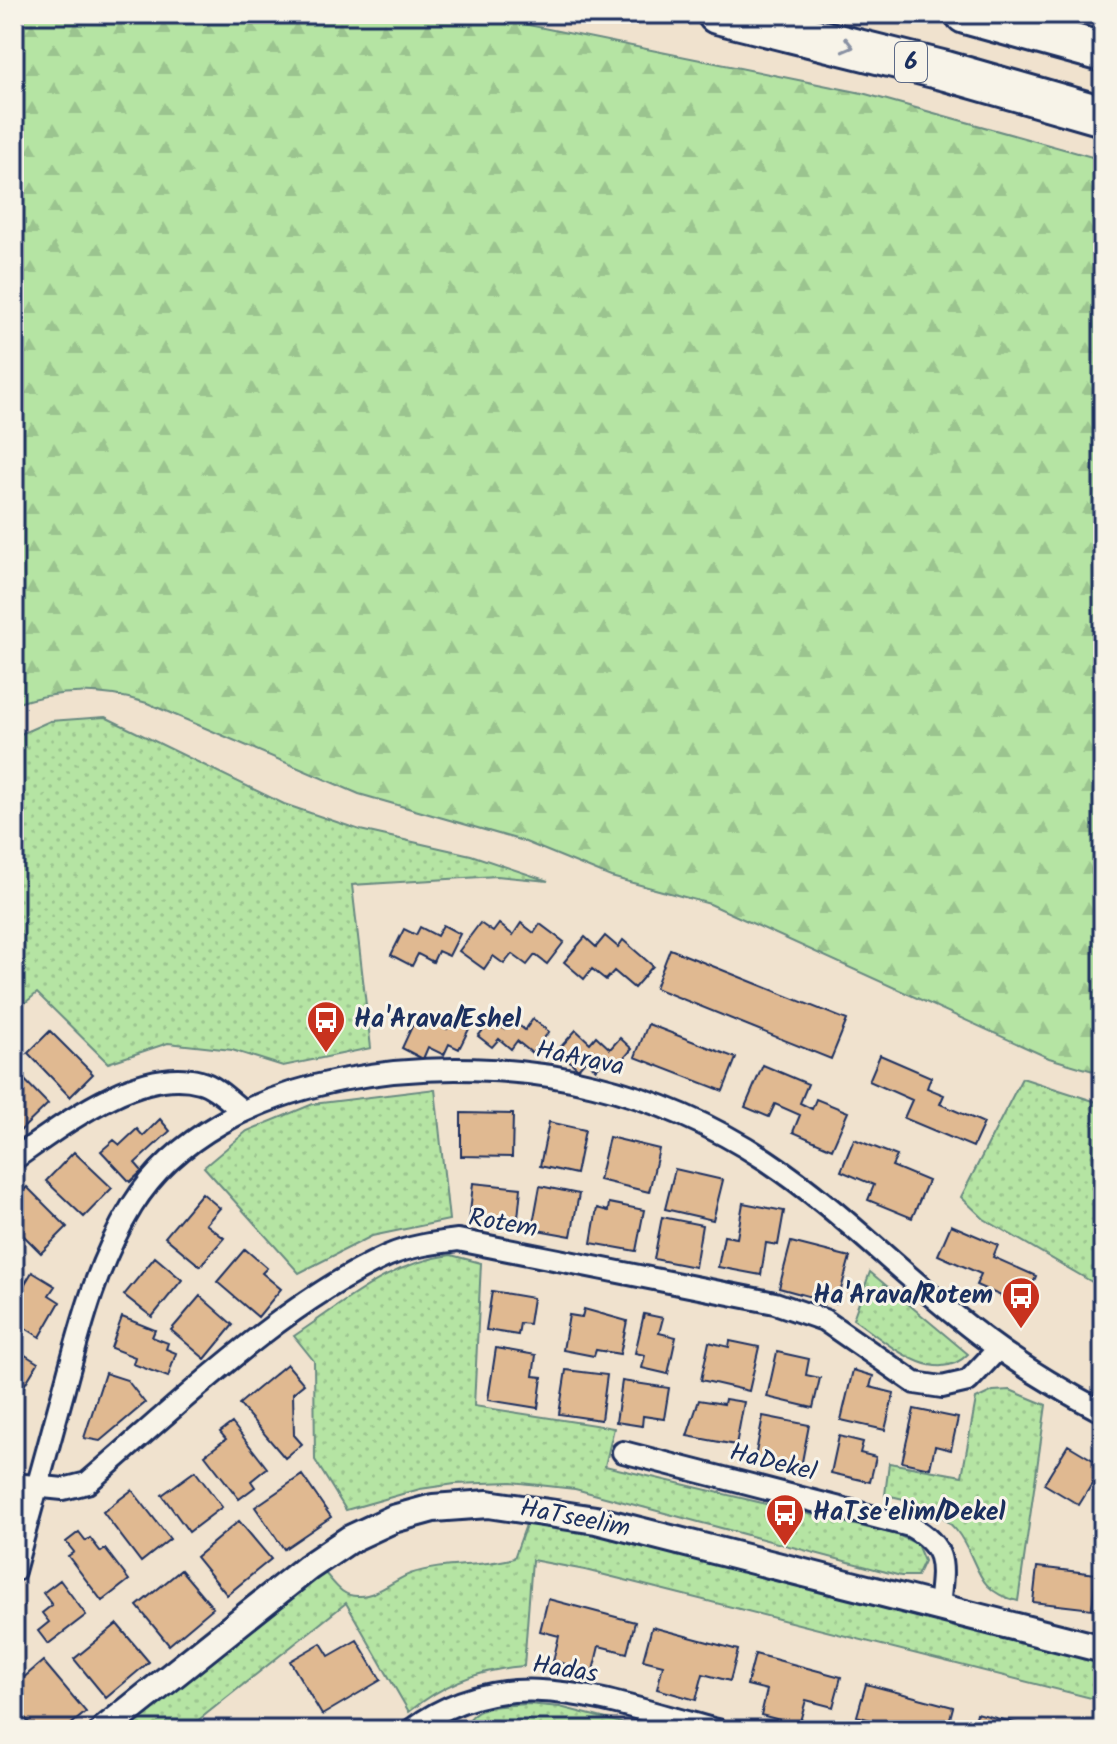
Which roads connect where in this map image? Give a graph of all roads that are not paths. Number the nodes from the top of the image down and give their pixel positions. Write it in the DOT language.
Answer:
graph roads {
  1 [pos="717,14"];
  2 [pos="965,14"];
  3 [pos="1103,52"];
  4 [pos="1103,116"];
  5 [pos="241,1110"];
  6 [pos="14,1159"];
  7 [pos="998,1349"];
  8 [pos="1103,1412"];
  9 [pos="623,1452"];
  10 [pos="14,1484"];
  11 [pos="37,1485"];
  12 [pos="14,1571"];
  13 [pos="939,1607"];
  14 [pos="1103,1649"];
  15 [pos="439,1723"];
  16 [pos="104,1730"];
  17 [pos="411,1730"];
  18 [pos="717,1730"];
  1 -- 4 [label="highway, 6, one-way"];
  2 -- 3 [label="highway"];
  5 -- 6 [label="street"];
  5 -- 7 [label="street, HaArava"];
  5 -- 11 [label="street, HaArava"];
  7 -- 8 [label="street, HaArava"];
  7 -- 11 [label="street, Rotem"];
  9 -- 13 [label="street, HaDekel"];
  10 -- 11 [label="street, Rotem"];
  11 -- 12 [label="street, HaArava"];
  13 -- 14 [label="street, HaTseelim"];
  13 -- 16 [label="street, HaTseelim"];
  15 -- 17 [label="street, Hadas"];
  15 -- 18 [label="street, Hadas"];
}
